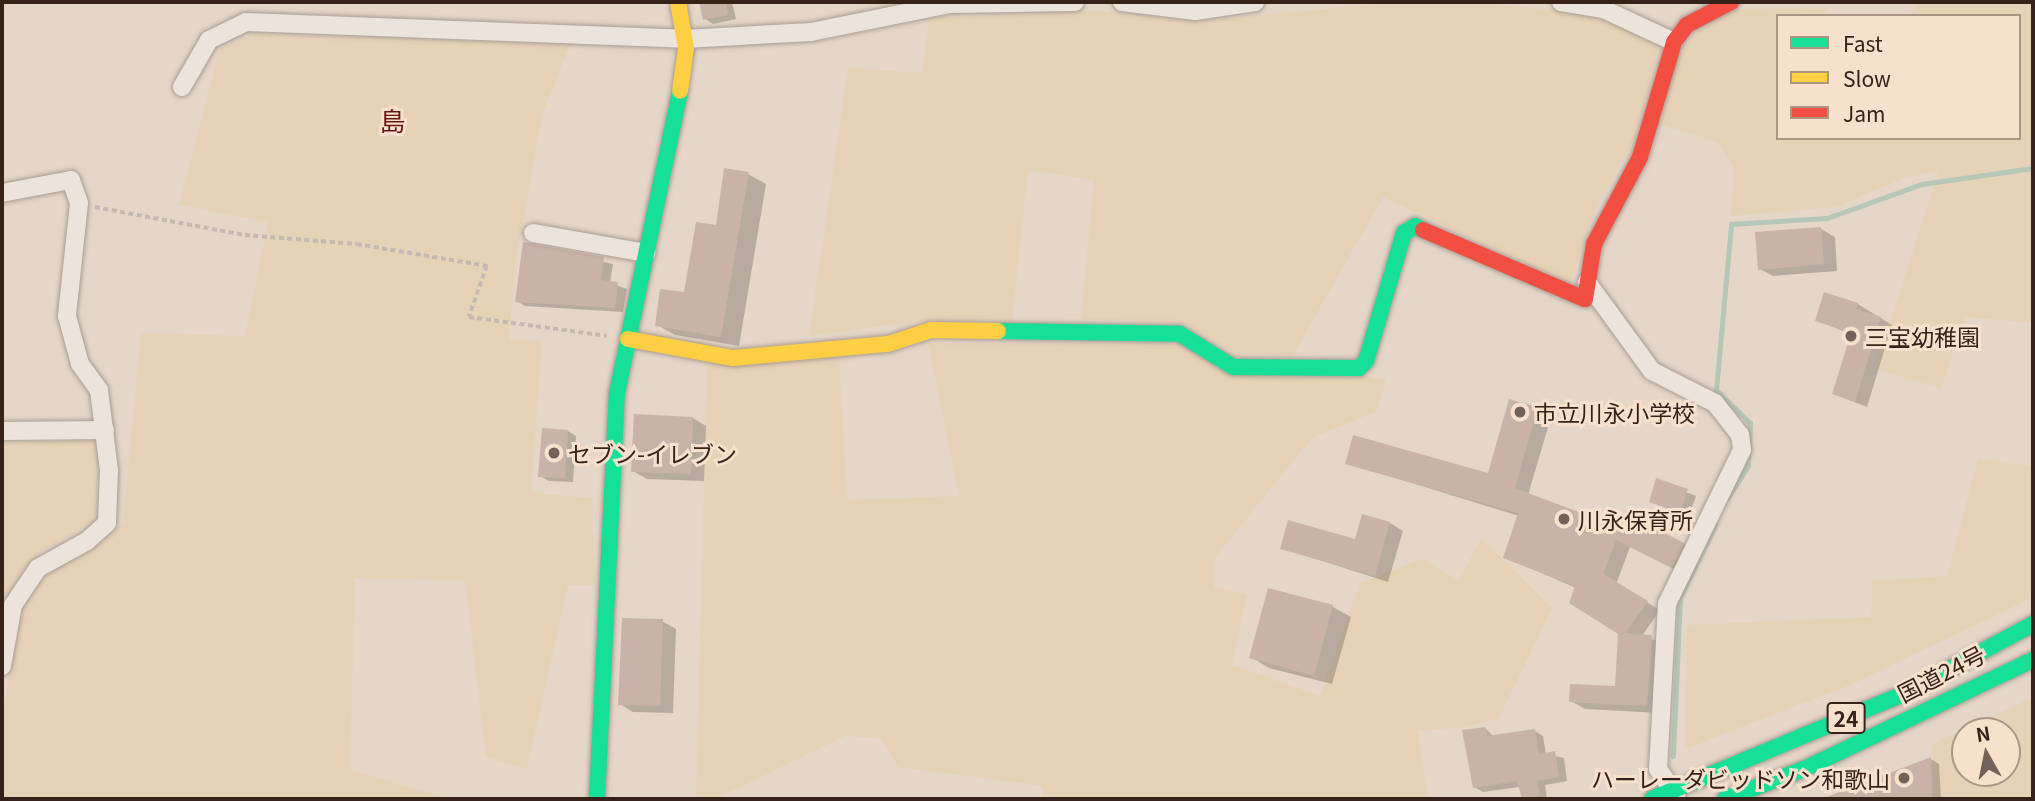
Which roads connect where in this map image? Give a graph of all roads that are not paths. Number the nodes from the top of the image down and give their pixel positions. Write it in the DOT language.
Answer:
graph roads {
  1 [pos="678,2"];
  2 [pos="1075,2"];
  3 [pos="1122,2"];
  4 [pos="1255,2"];
  5 [pos="1561,2"];
  6 [pos="1731,2"];
  7 [pos="685,39"];
  8 [pos="1674,42"];
  9 [pos="182,87"];
  10 [pos="2,193"];
  11 [pos="533,233"];
  12 [pos="646,253"];
  13 [pos="1587,282"];
  14 [pos="628,339"];
  15 [pos="106,430"];
  16 [pos="2,431"];
  17 [pos="2033,624"];
  18 [pos="2033,660"];
  19 [pos="2,666"];
  20 [pos="1676,795"];
  21 [pos="597,799"];
  22 [pos="1652,799"];
  23 [pos="1725,799"];
  1 -- 7 [label="main road"];
  2 -- 7 [label="street"];
  3 -- 4 [label="street"];
  5 -- 8 [label="street"];
  6 -- 8 [label="main road"];
  7 -- 9 [label="street"];
  7 -- 12 [label="main road"];
  8 -- 13 [label="main road"];
  10 -- 15 [label="street"];
  11 -- 12 [label="street"];
  12 -- 14 [label="main road"];
  13 -- 14 [label="main road"];
  13 -- 20 [label="street"];
  14 -- 21 [label="main road"];
  15 -- 16 [label="street"];
  15 -- 19 [label="street"];
  17 -- 20 [label="main road, 国道24号 / 24"];
  18 -- 23 [label="main road, 国道24号 / 24"];
  20 -- 22 [label="main road, 国道24号 / 24"];
}
